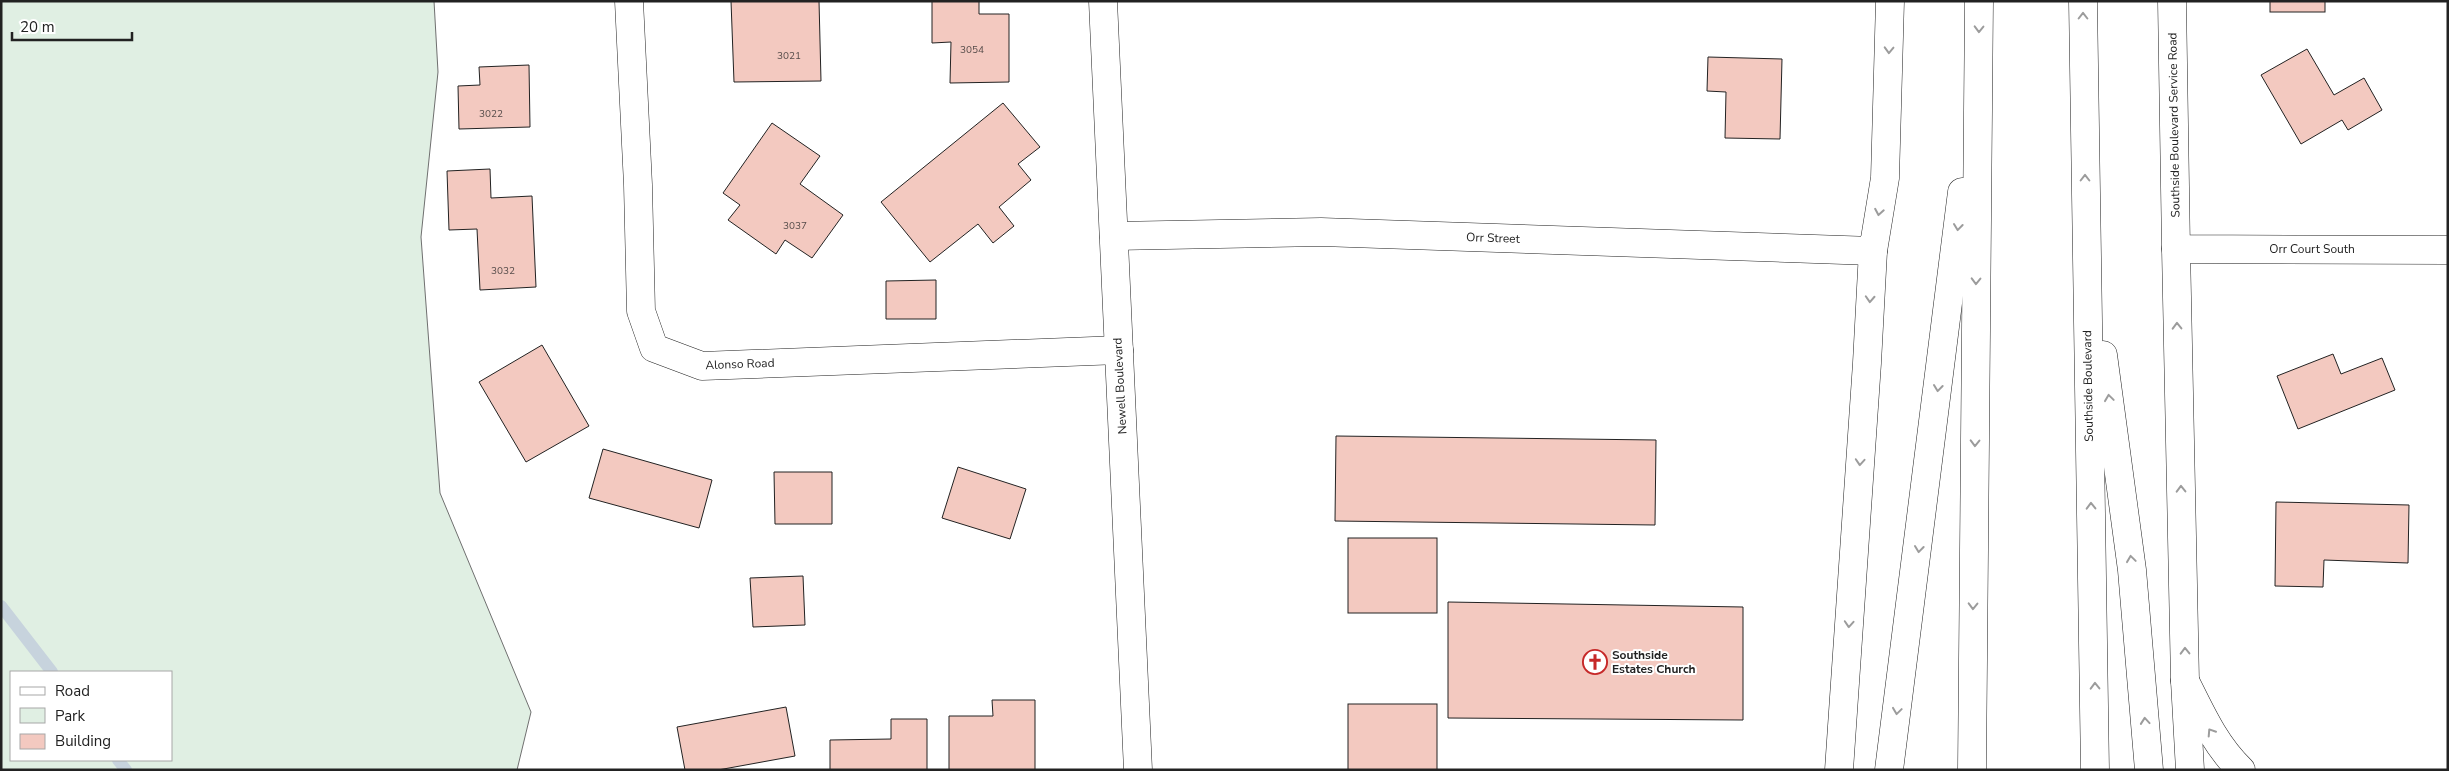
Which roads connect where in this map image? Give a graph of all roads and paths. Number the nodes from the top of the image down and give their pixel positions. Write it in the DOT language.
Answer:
graph roads {
  1 [pos="628,1"];
  2 [pos="1103,1"];
  3 [pos="1890,1"];
  4 [pos="1979,1"];
  5 [pos="2083,1"];
  6 [pos="2172,1"];
  7 [pos="1978,57"];
  8 [pos="2085,227"];
  9 [pos="1114,236"];
  10 [pos="2176,249"];
  11 [pos="2448,250"];
  12 [pos="1873,251"];
  13 [pos="1119,350"];
  14 [pos="2185,681"];
  15 [pos="1138,770"];
  16 [pos="1839,770"];
  17 [pos="1889,770"];
  18 [pos="1972,770"];
  19 [pos="2095,770"];
  20 [pos="2149,770"];
  21 [pos="2190,770"];
  22 [pos="2242,770"];
  1 -- 13 [label="main road, Alonso Road"];
  2 -- 9 [label="main road, Newell Boulevard"];
  3 -- 12 [label="main road, one-way"];
  4 -- 7 [label="main road, one-way"];
  8 -- 5 [label="main road, Southside Boulevard, one-way"];
  6 -- 10 [label="main road, Southside Boulevard Service Road"];
  7 -- 17 [label="main road, one-way"];
  7 -- 18 [label="main road, one-way"];
  19 -- 8 [label="main road, Southside Boulevard, one-way"];
  20 -- 8 [label="main road, one-way"];
  9 -- 12 [label="main road, Orr Street"];
  9 -- 13 [label="main road, Newell Boulevard"];
  10 -- 11 [label="main road, Orr Court South"];
  14 -- 10 [label="main road, Southside Boulevard Service Road, one-way"];
  12 -- 16 [label="main road, one-way"];
  13 -- 15 [label="main road, Newell Boulevard"];
  14 -- 21 [label="main road, Southside Boulevard Service Road"];
  22 -- 14 [label="main road, one-way"];
}
